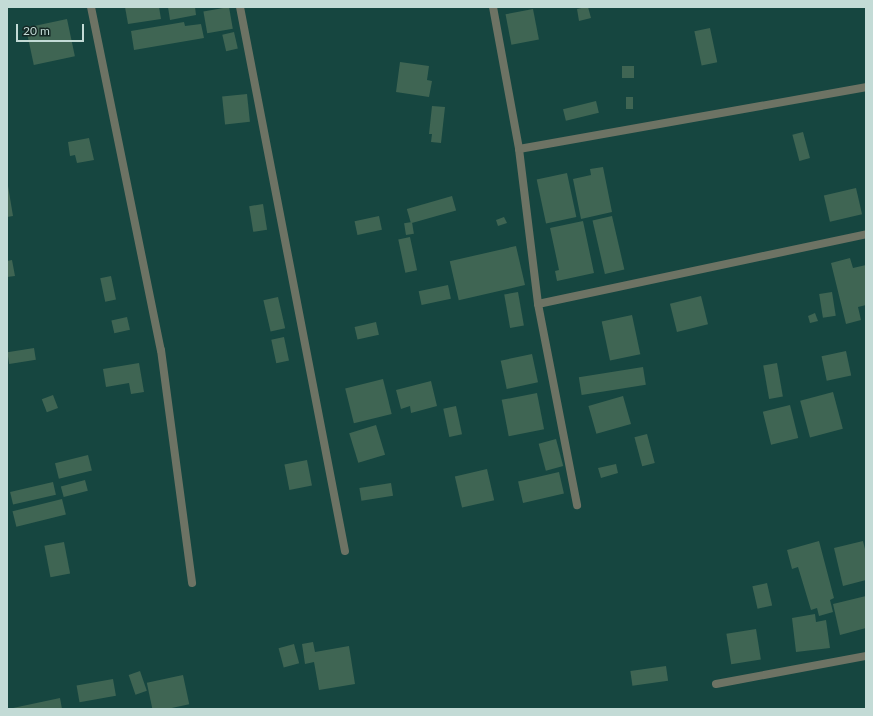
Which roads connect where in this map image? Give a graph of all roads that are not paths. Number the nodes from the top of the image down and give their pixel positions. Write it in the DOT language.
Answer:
graph roads {
  1 [pos="91,7"];
  2 [pos="240,7"];
  3 [pos="493,7"];
  4 [pos="866,87"];
  5 [pos="519,149"];
  6 [pos="866,234"];
  7 [pos="538,304"];
  8 [pos="577,505"];
  9 [pos="345,551"];
  10 [pos="192,583"];
  11 [pos="866,656"];
  12 [pos="716,684"];
  1 -- 10 [label="street"];
  2 -- 9 [label="street"];
  3 -- 5 [label="street"];
  4 -- 5 [label="street"];
  5 -- 7 [label="street"];
  6 -- 7 [label="street"];
  7 -- 8 [label="street"];
  11 -- 12 [label="street"];
}
